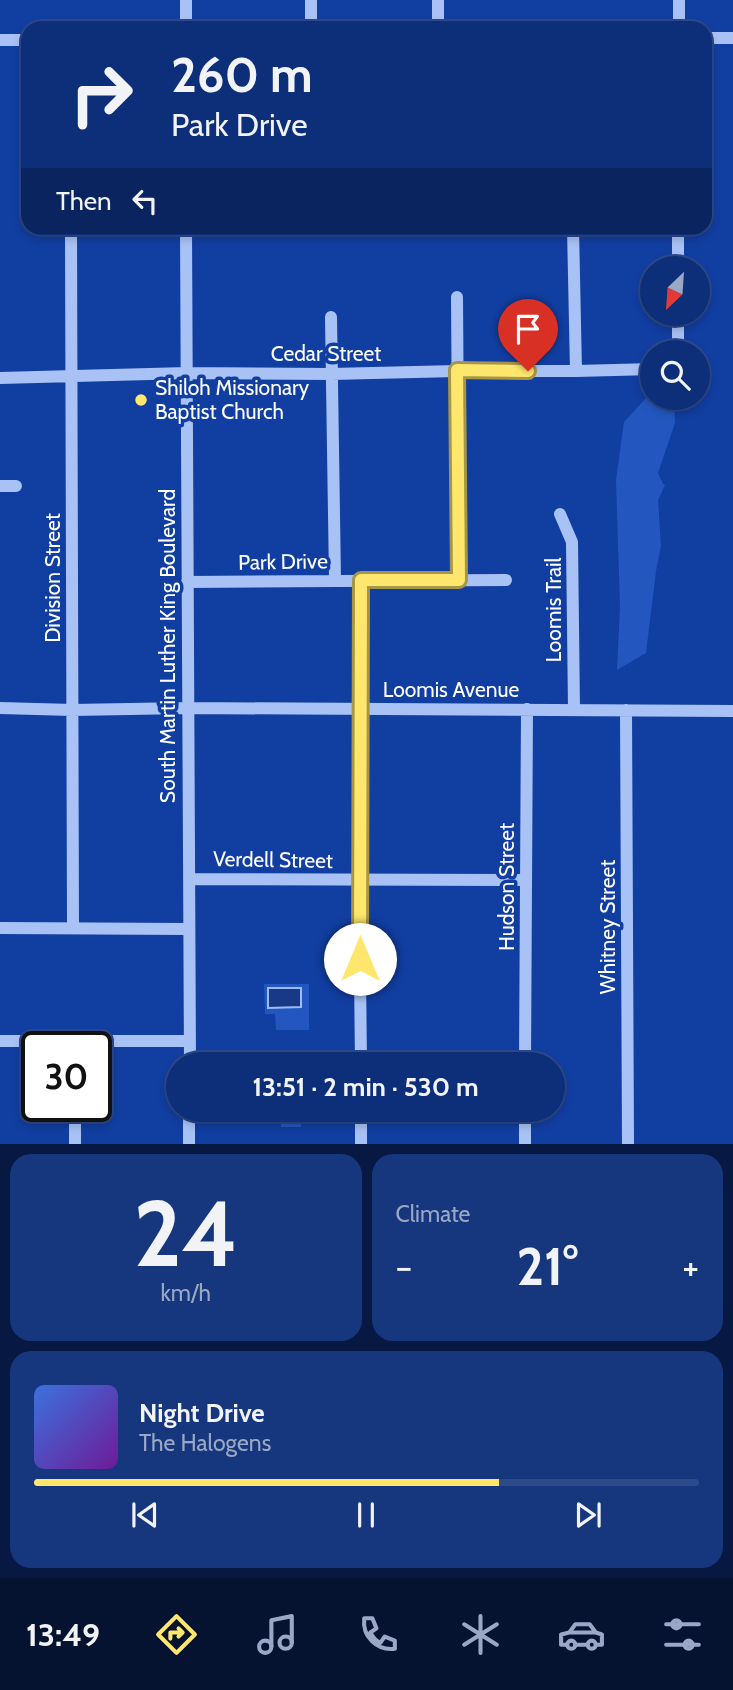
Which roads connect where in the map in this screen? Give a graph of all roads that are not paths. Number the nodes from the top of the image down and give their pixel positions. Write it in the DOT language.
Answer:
graph roads {
  1 [pos="186,0"];
  2 [pos="311,0"];
  3 [pos="439,0"];
  4 [pos="679,0"];
  5 [pos="186,21"];
  6 [pos="311,21"];
  7 [pos="438,21"];
  8 [pos="679,21"];
  9 [pos="712,38"];
  10 [pos="733,38"];
  11 [pos="0,40"];
  12 [pos="21,40"];
  13 [pos="71,235"];
  14 [pos="186,235"];
  15 [pos="573,235"];
  16 [pos="678,235"];
  17 [pos="678,256"];
  18 [pos="457,297"];
  19 [pos="331,317"];
  20 [pos="640,369"];
  21 [pos="457,370"];
  22 [pos="576,371"];
  23 [pos="187,373"];
  24 [pos="331,374"];
  25 [pos="72,377"];
  26 [pos="0,378"];
  27 [pos="0,486"];
  28 [pos="16,486"];
  29 [pos="560,514"];
  30 [pos="335,580"];
  31 [pos="361,580"];
  32 [pos="459,580"];
  33 [pos="506,580"];
  34 [pos="187,582"];
  35 [pos="0,708"];
  36 [pos="187,708"];
  37 [pos="360,708"];
  38 [pos="527,709"];
  39 [pos="72,710"];
  40 [pos="574,710"];
  41 [pos="626,710"];
  42 [pos="733,710"];
  43 [pos="189,878"];
  44 [pos="359,880"];
  45 [pos="526,880"];
  46 [pos="0,928"];
  47 [pos="72,928"];
  48 [pos="189,929"];
  49 [pos="0,1041"];
  50 [pos="190,1041"];
  51 [pos="21,1042"];
  52 [pos="112,1043"];
  53 [pos="190,1052"];
  54 [pos="361,1052"];
  55 [pos="525,1052"];
  56 [pos="75,1122"];
  57 [pos="189,1122"];
  58 [pos="361,1122"];
  59 [pos="525,1122"];
  60 [pos="75,1144"];
  61 [pos="189,1144"];
  62 [pos="361,1144"];
  63 [pos="525,1144"];
  64 [pos="628,1144"];
  1 -- 5 [label="street"];
  2 -- 6 [label="street"];
  3 -- 7 [label="street"];
  4 -- 8 [label="street"];
  9 -- 10 [label="street"];
  11 -- 12 [label="street"];
  13 -- 25 [label="street, Division Street"];
  14 -- 23 [label="street, South Martin Luther King Boulevard"];
  15 -- 22 [label="street"];
  16 -- 17 [label="street"];
  18 -- 21 [label="street"];
  19 -- 24 [label="street"];
  20 -- 22 [label="street, Cedar Street"];
  21 -- 22 [label="street, Cedar Street"];
  21 -- 24 [label="street, Cedar Street"];
  21 -- 32 [label="street"];
  23 -- 24 [label="street, Cedar Street"];
  23 -- 25 [label="street, Cedar Street"];
  23 -- 34 [label="street, South Martin Luther King Boulevard"];
  24 -- 30 [label="street"];
  25 -- 26 [label="street, Cedar Street"];
  25 -- 39 [label="street, Division Street"];
  27 -- 28 [label="street"];
  29 -- 40 [label="street, Loomis Trail"];
  30 -- 31 [label="street, Park Drive"];
  30 -- 34 [label="street, Park Drive"];
  31 -- 32 [label="street, Park Drive"];
  31 -- 37 [label="street"];
  32 -- 33 [label="street, Park Drive"];
  34 -- 36 [label="street, South Martin Luther King Boulevard"];
  35 -- 39 [label="street, Loomis Avenue"];
  36 -- 37 [label="street, Loomis Avenue"];
  36 -- 39 [label="street, Loomis Avenue"];
  36 -- 43 [label="street, South Martin Luther King Boulevard"];
  37 -- 38 [label="street, Loomis Avenue"];
  37 -- 44 [label="street"];
  38 -- 40 [label="street, Loomis Avenue"];
  38 -- 45 [label="street, Hudson Street"];
  39 -- 47 [label="street, Division Street"];
  40 -- 41 [label="street, Loomis Avenue"];
  41 -- 42 [label="street, Loomis Avenue"];
  41 -- 64 [label="street, Whitney Street"];
  43 -- 44 [label="street, Verdell Street"];
  43 -- 48 [label="street, South Martin Luther King Boulevard"];
  44 -- 45 [label="street, Verdell Street"];
  44 -- 54 [label="street"];
  45 -- 55 [label="street, Hudson Street"];
  46 -- 47 [label="street"];
  47 -- 48 [label="street"];
  48 -- 50 [label="street, South Martin Luther King Boulevard"];
  49 -- 51 [label="street"];
  50 -- 52 [label="street"];
  50 -- 53 [label="street, South Martin Luther King Boulevard"];
  56 -- 60 [label="street"];
  57 -- 61 [label="street"];
  58 -- 62 [label="street"];
  59 -- 63 [label="street"];
}
